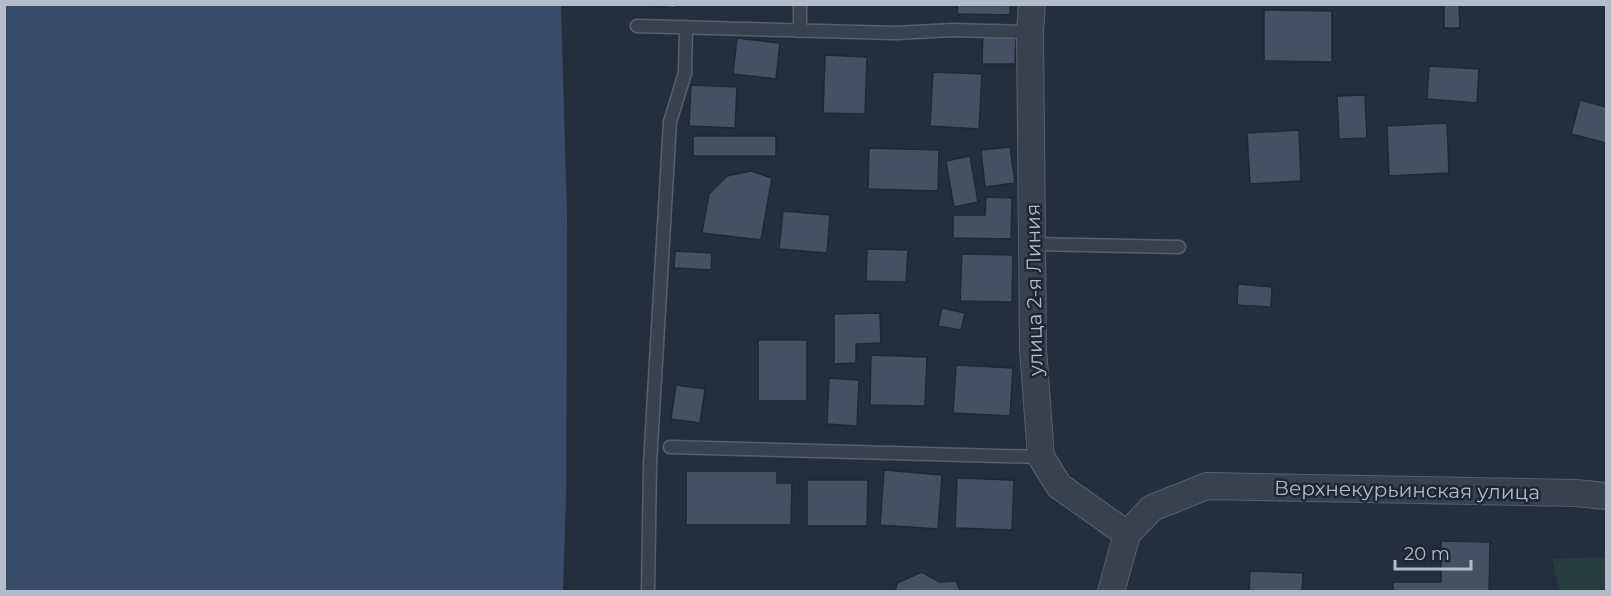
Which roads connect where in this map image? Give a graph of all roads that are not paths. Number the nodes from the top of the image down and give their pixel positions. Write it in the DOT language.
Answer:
graph roads {
  1 [pos="800,4"];
  2 [pos="1032,4"];
  3 [pos="637,26"];
  4 [pos="686,27"];
  5 [pos="800,30"];
  6 [pos="1030,32"];
  7 [pos="1032,244"];
  8 [pos="1179,248"];
  9 [pos="670,447"];
  10 [pos="1041,457"];
  11 [pos="1606,496"];
  12 [pos="1127,534"];
  13 [pos="648,591"];
  14 [pos="1111,591"];
  1 -- 5 [label="lane"];
  2 -- 6 [label="street, улица 2-я Линия"];
  3 -- 4 [label="lane"];
  4 -- 5 [label="lane"];
  4 -- 13 [label="lane"];
  5 -- 6 [label="lane"];
  6 -- 7 [label="street, улица 2-я Линия"];
  7 -- 8 [label="lane"];
  7 -- 10 [label="street, улица 2-я Линия"];
  9 -- 10 [label="lane"];
  10 -- 12 [label="street, улица 2-я Линия"];
  11 -- 12 [label="street, Верхнекурьинская улица"];
  12 -- 14 [label="street"];
}
